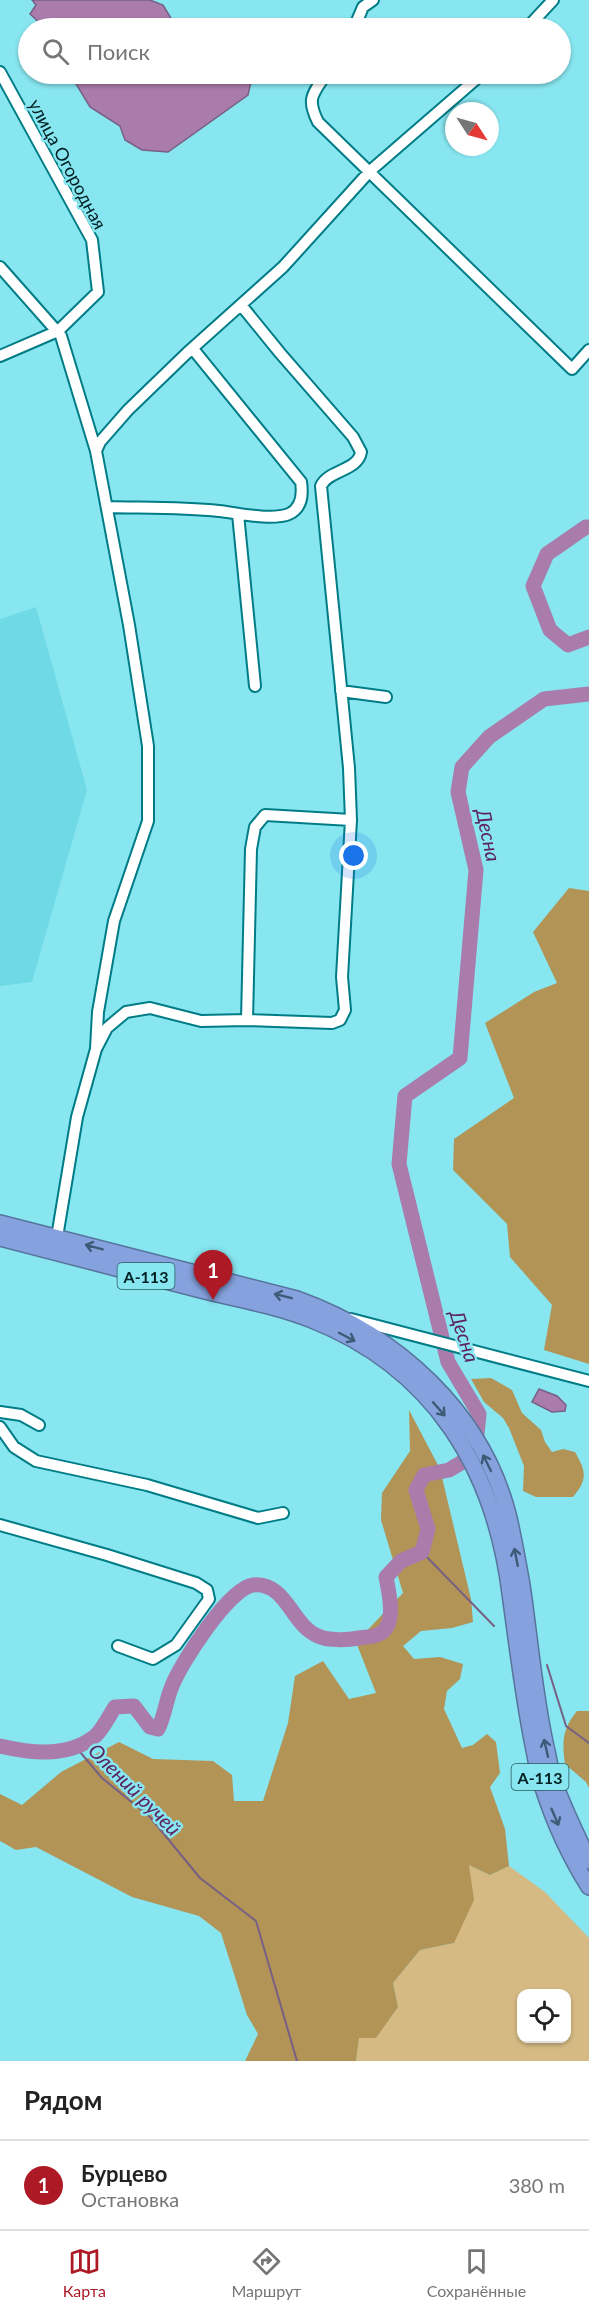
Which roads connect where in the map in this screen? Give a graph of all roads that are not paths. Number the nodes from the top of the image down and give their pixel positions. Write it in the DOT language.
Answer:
graph roads {
  1 [pos="373,0"];
  2 [pos="553,0"];
  3 [pos="358,18"];
  4 [pos="536,18"];
  5 [pos="0,72"];
  6 [pos="319,84"];
  7 [pos="470,84"];
  8 [pos="370,171"];
  9 [pos="0,267"];
  10 [pos="241,305"];
  11 [pos="58,331"];
  12 [pos="193,349"];
  13 [pos="589,350"];
  14 [pos="0,356"];
  15 [pos="96,451"];
  16 [pos="106,507"];
  17 [pos="238,514"];
  18 [pos="255,686"];
  19 [pos="341,691"];
  20 [pos="386,696"];
  21 [pos="351,820"];
  22 [pos="247,1020"];
  23 [pos="96,1049"];
  24 [pos="0,1223"];
  25 [pos="57,1237"];
  26 [pos="0,1238"];
  27 [pos="338,1315"];
  28 [pos="400,1362"];
  29 [pos="589,1381"];
  30 [pos="0,1412"];
  31 [pos="39,1425"];
  32 [pos="0,1427"];
  33 [pos="283,1513"];
  34 [pos="502,1518"];
  35 [pos="0,1525"];
  36 [pos="118,1646"];
  37 [pos="589,1861"];
  38 [pos="589,1887"];
  1 -- 3 [label="street"];
  2 -- 4 [label="street"];
  5 -- 11 [label="street, улица Огородная"];
  6 -- 8 [label="street"];
  7 -- 8 [label="street"];
  8 -- 10 [label="street"];
  8 -- 13 [label="street"];
  9 -- 11 [label="street"];
  10 -- 12 [label="street"];
  10 -- 19 [label="street"];
  11 -- 14 [label="street"];
  11 -- 15 [label="street"];
  12 -- 15 [label="street"];
  12 -- 17 [label="street"];
  15 -- 16 [label="street"];
  16 -- 17 [label="street"];
  16 -- 23 [label="street"];
  17 -- 18 [label="street"];
  19 -- 20 [label="street"];
  19 -- 21 [label="street"];
  21 -- 22 [label="street"];
  21 -- 22 [label="street"];
  22 -- 23 [label="street"];
  23 -- 25 [label="street"];
  24 -- 25 [label="highway, А-113"];
  27 -- 25 [label="highway, А-113, one-way"];
  26 -- 28 [label="highway, А-113, one-way"];
  27 -- 28 [label="highway, А-113"];
  27 -- 29 [label="street"];
  28 -- 34 [label="highway, А-113"];
  30 -- 31 [label="street"];
  32 -- 33 [label="street"];
  37 -- 34 [label="highway, А-113, one-way"];
  34 -- 38 [label="highway, А-113, one-way"];
  35 -- 36 [label="street"];
}
